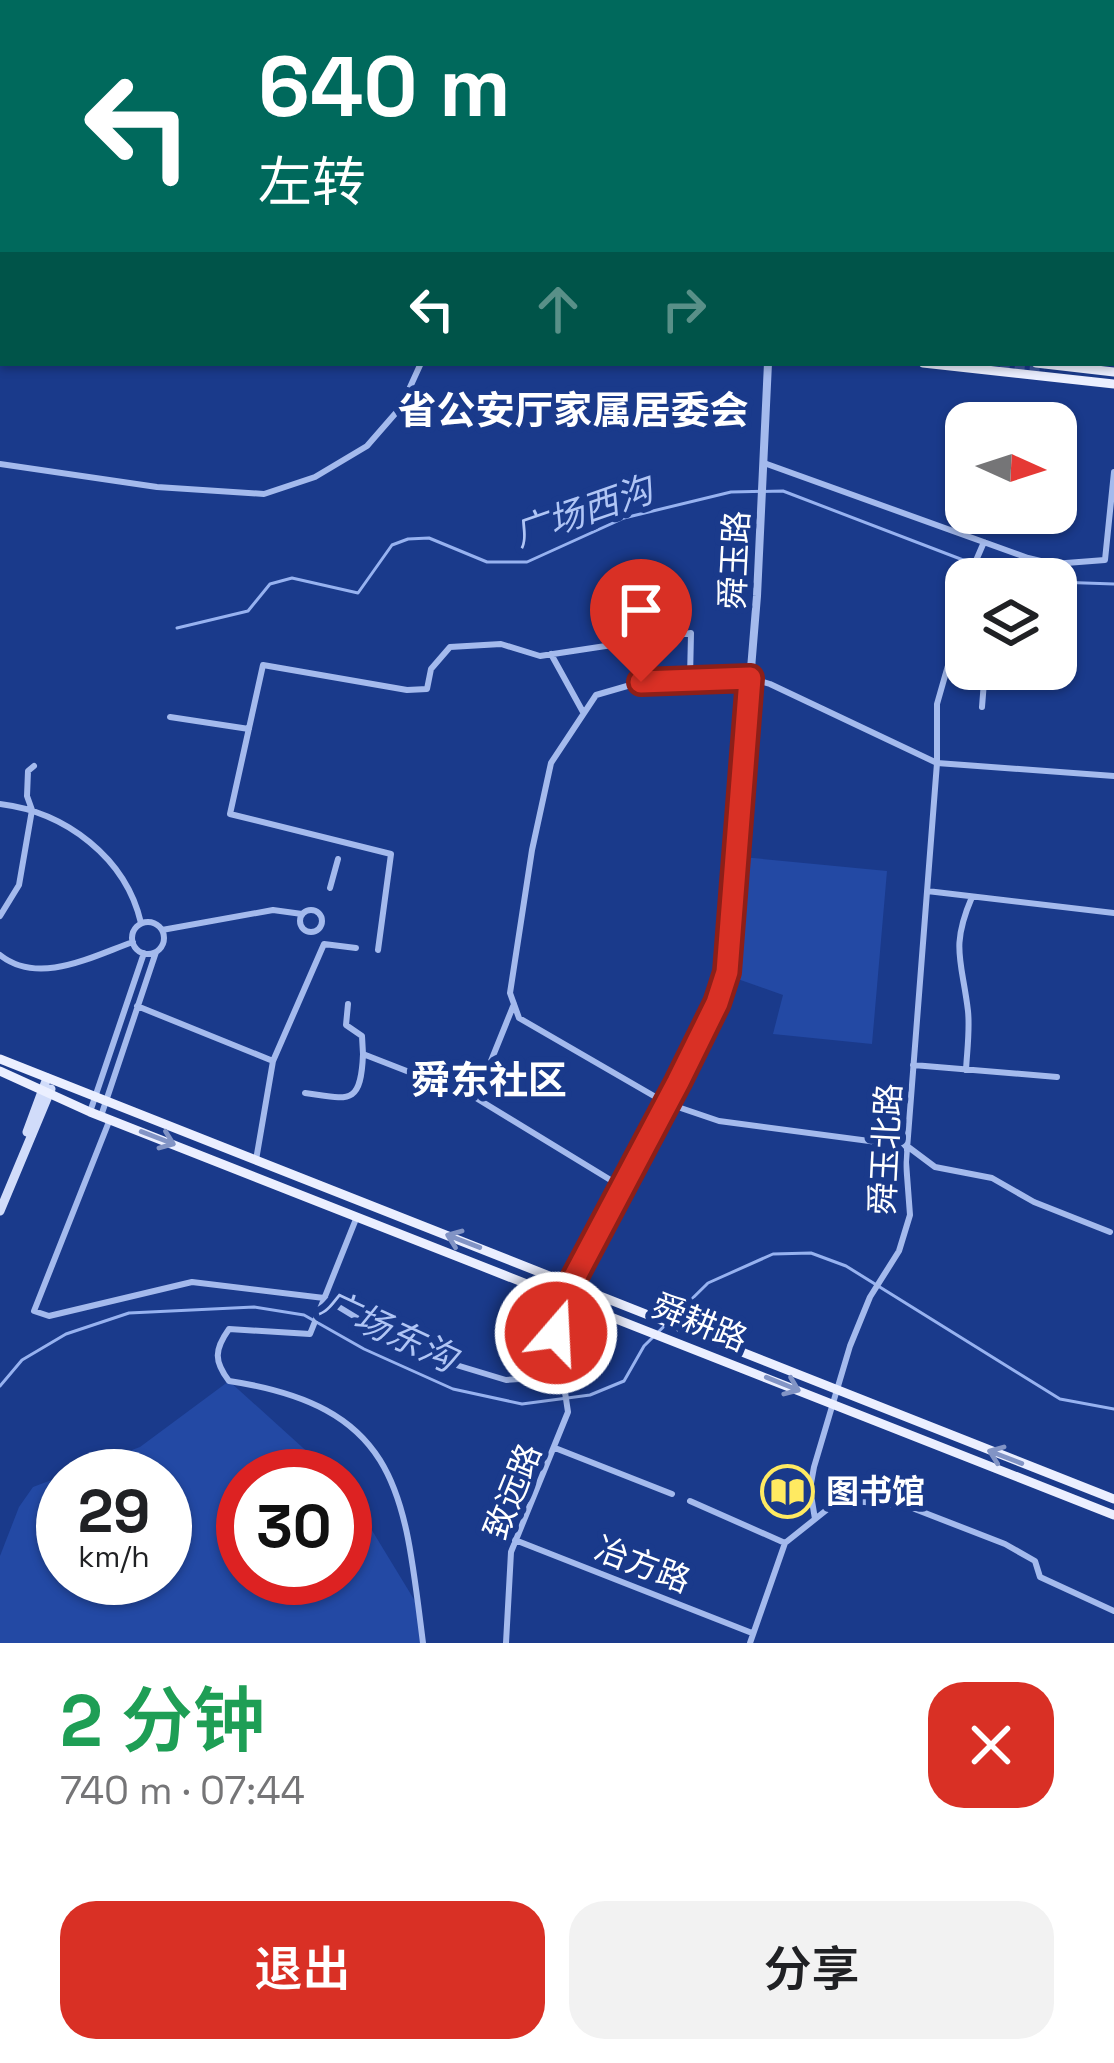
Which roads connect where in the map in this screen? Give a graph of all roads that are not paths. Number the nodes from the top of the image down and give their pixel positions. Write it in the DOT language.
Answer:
graph roads {
  1 [pos="420,366"];
  2 [pos="768,366"];
  3 [pos="949,366"];
  4 [pos="1062,366"];
  5 [pos="1114,372"];
  6 [pos="1114,384"];
  7 [pos="763,463"];
  8 [pos="0,464"];
  9 [pos="1114,472"];
  10 [pos="984,542"];
  11 [pos="977,558"];
  12 [pos="551,654"];
  13 [pos="945,676"];
  14 [pos="690,677"];
  15 [pos="750,678"];
  16 [pos="983,690"];
  17 [pos="982,707"];
  18 [pos="583,712"];
  19 [pos="170,717"];
  20 [pos="249,729"];
  21 [pos="937,763"];
  22 [pos="34,766"];
  23 [pos="1114,776"];
  24 [pos="0,804"];
  25 [pos="32,813"];
  26 [pos="338,860"];
  27 [pos="330,888"];
  28 [pos="927,891"];
  29 [pos="972,896"];
  30 [pos="1114,913"];
  31 [pos="302,914"];
  32 [pos="0,916"];
  33 [pos="141,923"];
  34 [pos="320,928"];
  35 [pos="162,930"];
  36 [pos="133,942"];
  37 [pos="324,944"];
  38 [pos="356,948"];
  39 [pos="378,950"];
  40 [pos="156,952"];
  41 [pos="144,953"];
  42 [pos="0,955"];
  43 [pos="348,1004"];
  44 [pos="514,1004"];
  45 [pos="137,1006"];
  46 [pos="363,1054"];
  47 [pos="0,1059"];
  48 [pos="273,1061"];
  49 [pos="914,1065"];
  50 [pos="966,1070"];
  51 [pos="0,1071"];
  52 [pos="1057,1077"];
  53 [pos="48,1086"];
  54 [pos="304,1093"];
  55 [pos="476,1098"];
  56 [pos="100,1100"];
  57 [pos="666,1103"];
  58 [pos="100,1116"];
  59 [pos="907,1146"];
  60 [pos="256,1160"];
  61 [pos="622,1187"];
  62 [pos="0,1197"];
  63 [pos="0,1211"];
  64 [pos="358,1215"];
  65 [pos="1110,1232"];
  66 [pos="572,1282"];
  67 [pos="324,1298"];
  68 [pos="566,1298"];
  69 [pos="562,1369"];
  70 [pos="837,1390"];
  71 [pos="832,1404"];
  72 [pos="555,1448"];
  73 [pos="672,1494"];
  74 [pos="1114,1499"];
  75 [pos="690,1502"];
  76 [pos="1114,1515"];
  77 [pos="814,1519"];
  78 [pos="515,1540"];
  79 [pos="785,1543"];
  80 [pos="1114,1611"];
  81 [pos="753,1633"];
  82 [pos="423,1643"];
  83 [pos="506,1643"];
  84 [pos="750,1643"];
  1 -- 8 [label="street"];
  2 -- 7 [label="street, 舜玉路"];
  3 -- 6 [label="main road"];
  4 -- 5 [label="main road"];
  7 -- 10 [label="street"];
  7 -- 15 [label="street, 舜玉路"];
  9 -- 10 [label="street"];
  10 -- 11 [label="street, 舜玉北路"];
  12 -- 14 [label="street"];
  12 -- 18 [label="street"];
  12 -- 20 [label="street"];
  13 -- 21 [label="street, 舜玉北路"];
  14 -- 15 [label="street"];
  14 -- 18 [label="street"];
  15 -- 21 [label="street"];
  15 -- 57 [label="street, 舜玉路"];
  16 -- 17 [label="street"];
  18 -- 44 [label="street"];
  19 -- 20 [label="street"];
  20 -- 39 [label="street"];
  21 -- 23 [label="street"];
  21 -- 28 [label="street, 舜玉北路"];
  22 -- 25 [label="street"];
  24 -- 25 [label="street"];
  25 -- 32 [label="street"];
  25 -- 33 [label="street"];
  26 -- 27 [label="street"];
  28 -- 29 [label="street"];
  28 -- 49 [label="street, 舜玉北路"];
  29 -- 30 [label="street"];
  29 -- 50 [label="street"];
  31 -- 34 [label="street"];
  31 -- 34 [label="street"];
  31 -- 35 [label="street"];
  33 -- 35 [label="street"];
  33 -- 36 [label="street"];
  34 -- 37 [label="street"];
  35 -- 40 [label="street"];
  36 -- 41 [label="street"];
  36 -- 42 [label="street"];
  37 -- 38 [label="street"];
  37 -- 48 [label="street"];
  40 -- 41 [label="street"];
  40 -- 45 [label="street"];
  41 -- 56 [label="street"];
  43 -- 46 [label="street"];
  44 -- 55 [label="street"];
  44 -- 57 [label="street"];
  45 -- 48 [label="street"];
  45 -- 56 [label="street"];
  46 -- 54 [label="street"];
  46 -- 55 [label="street"];
  47 -- 53 [label="main road, 舜耕路"];
  48 -- 60 [label="street"];
  49 -- 50 [label="street"];
  49 -- 59 [label="street, 舜玉北路"];
  50 -- 52 [label="street"];
  51 -- 53 [label="main road, 舜耕路"];
  53 -- 56 [label="main road, 舜耕路"];
  53 -- 58 [label="main road, 舜耕路"];
  53 -- 62 [label="main road"];
  53 -- 63 [label="main road"];
  55 -- 61 [label="street"];
  56 -- 58 [label="street"];
  56 -- 60 [label="main road, 舜耕路"];
  57 -- 59 [label="street"];
  57 -- 61 [label="street, 舜玉路"];
  58 -- 64 [label="main road, 舜耕路, one-way"];
  58 -- 67 [label="street"];
  59 -- 65 [label="street"];
  59 -- 70 [label="street, 舜玉北路"];
  66 -- 60 [label="main road, 舜耕路, one-way"];
  61 -- 66 [label="street, 舜玉路"];
  64 -- 67 [label="street"];
  64 -- 68 [label="main road, 舜耕路"];
  66 -- 68 [label="street, 舜玉路"];
  66 -- 70 [label="main road, 舜耕路"];
  67 -- 69 [label="street"];
  67 -- 82 [label="street"];
  68 -- 69 [label="street, 致远路"];
  68 -- 71 [label="main road, 舜耕路, one-way"];
  69 -- 72 [label="street, 致远路"];
  70 -- 71 [label="street, 舜玉北路"];
  74 -- 70 [label="main road, 舜耕路, one-way"];
  71 -- 76 [label="main road, 舜耕路"];
  71 -- 77 [label="street, 舜玉北路"];
  72 -- 73 [label="street"];
  72 -- 78 [label="street, 致远路"];
  75 -- 79 [label="street"];
  77 -- 79 [label="street"];
  77 -- 80 [label="street"];
  78 -- 81 [label="street, 冶方路"];
  78 -- 83 [label="street, 致远路"];
  79 -- 81 [label="street"];
  81 -- 84 [label="street"];
}
